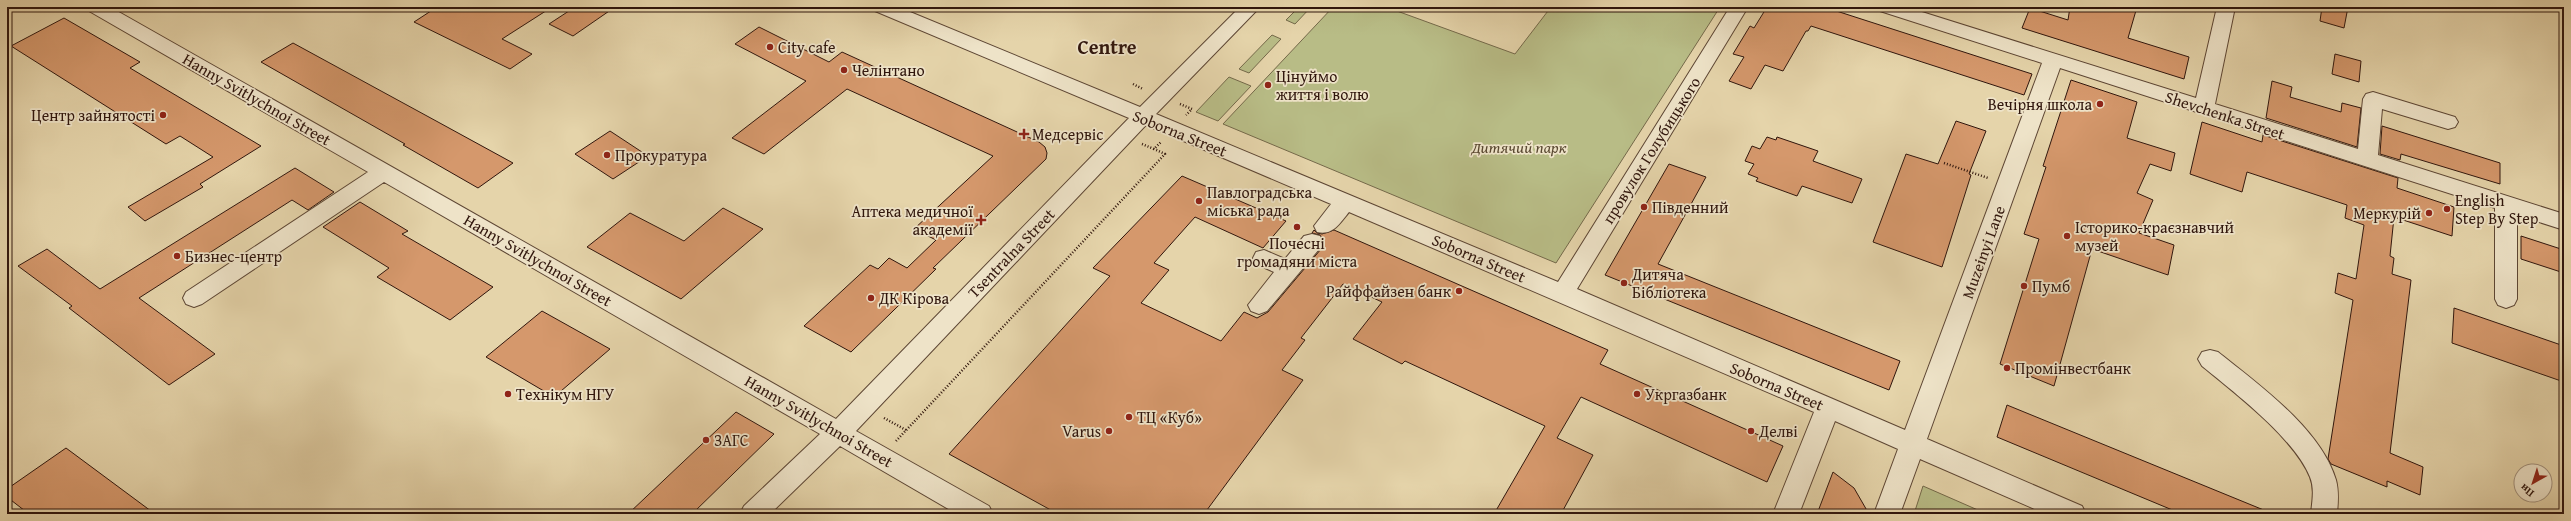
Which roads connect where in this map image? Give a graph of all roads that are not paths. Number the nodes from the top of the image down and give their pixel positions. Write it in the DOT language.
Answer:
graph roads {
  1 [pos="96,7"];
  2 [pos="882,7"];
  3 [pos="1251,7"];
  4 [pos="1738,7"];
  5 [pos="1887,7"];
  6 [pos="2226,7"];
  7 [pos="2053,60"];
  8 [pos="2204,108"];
  9 [pos="1142,117"];
  10 [pos="2448,122"];
  11 [pos="2367,160"];
  12 [pos="384,172"];
  13 [pos="1346,202"];
  14 [pos="2506,204"];
  15 [pos="2564,222"];
  16 [pos="1264,258"];
  17 [pos="1289,270"];
  18 [pos="1563,293"];
  19 [pos="194,298"];
  20 [pos="2506,299"];
  21 [pos="1259,306"];
  22 [pos="2210,359"];
  23 [pos="1828,408"];
  24 [pos="839,432"];
  25 [pos="1912,445"];
  26 [pos="753,514"];
  27 [pos="980,514"];
  28 [pos="1786,514"];
  29 [pos="1887,514"];
  30 [pos="2073,514"];
  31 [pos="2324,514"];
  1 -- 12 [label="street, Hanny Svitlychnoi Street"];
  2 -- 9 [label="street, Soborna Street"];
  3 -- 9 [label="street, Tsentralna Street"];
  4 -- 18 [label="street, провулок Голубицького"];
  5 -- 7 [label="street, Shevchenka Street"];
  6 -- 8 [label="street"];
  7 -- 8 [label="street, Shevchenka Street"];
  7 -- 25 [label="street, Muzeinyi Lane"];
  8 -- 11 [label="street, Shevchenka Street"];
  9 -- 13 [label="street, Soborna Street"];
  9 -- 24 [label="street, Tsentralna Street"];
  10 -- 11 [label="street"];
  11 -- 14 [label="street, Shevchenka Street"];
  12 -- 19 [label="street"];
  12 -- 24 [label="street, Hanny Svitlychnoi Street"];
  13 -- 17 [label="street"];
  13 -- 18 [label="street, Soborna Street"];
  14 -- 15 [label="street, Shevchenka Street"];
  14 -- 20 [label="street"];
  16 -- 17 [label="street"];
  17 -- 21 [label="street"];
  18 -- 23 [label="street, Soborna Street"];
  22 -- 31 [label="street"];
  23 -- 25 [label="street, Soborna Street"];
  23 -- 28 [label="street"];
  24 -- 26 [label="street, Tsentralna Street"];
  24 -- 27 [label="street, Hanny Svitlychnoi Street"];
  25 -- 29 [label="street, Muzeinyi Lane"];
  25 -- 30 [label="street, Soborna Street"];
}
